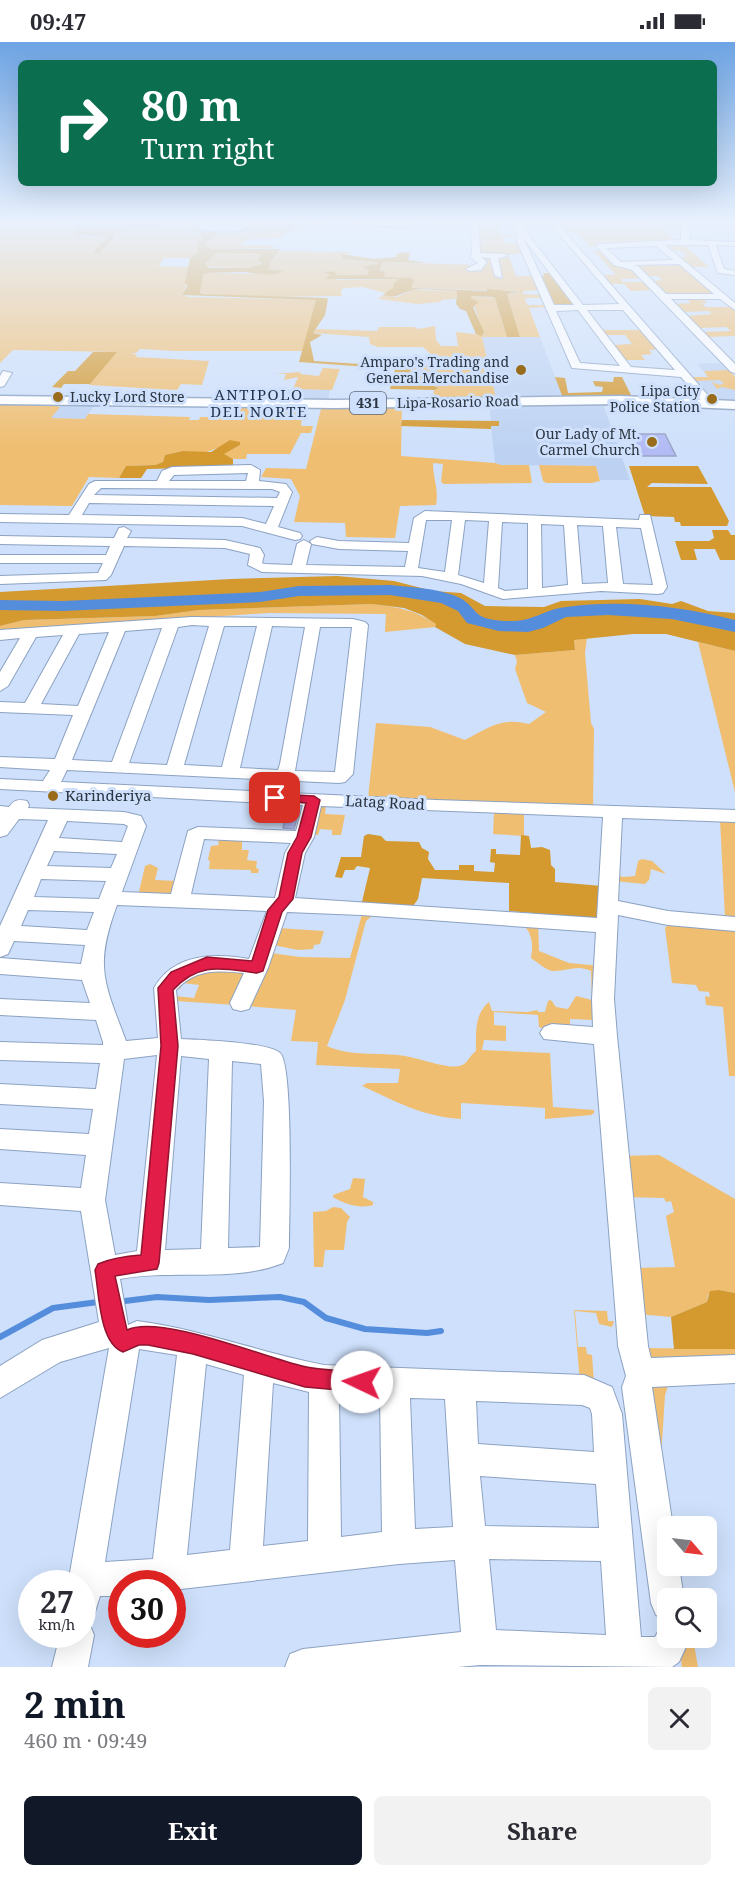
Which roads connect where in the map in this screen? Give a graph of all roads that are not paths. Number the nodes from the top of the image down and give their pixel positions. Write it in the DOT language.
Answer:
graph roads {
  1 [pos="546,298"];
  2 [pos="575,298"];
  3 [pos="616,298"];
  4 [pos="665,298"];
  5 [pos="625,307"];
  6 [pos="550,308"];
  7 [pos="582,308"];
  8 [pos="735,350"];
  9 [pos="717,351"];
  10 [pos="735,370"];
  11 [pos="629,371"];
  12 [pos="0,373"];
  13 [pos="682,374"];
  14 [pos="0,384"];
  15 [pos="0,400"];
  16 [pos="710,404"];
  17 [pos="735,405"];
  18 [pos="86,499"];
  19 [pos="284,502"];
  20 [pos="459,516"];
  21 [pos="496,517"];
  22 [pos="0,518"];
  23 [pos="73,519"];
  24 [pos="534,519"];
  25 [pos="129,520"];
  26 [pos="570,521"];
  27 [pos="609,523"];
  28 [pos="272,528"];
  29 [pos="0,540"];
  30 [pos="305,540"];
  31 [pos="119,542"];
  32 [pos="414,547"];
  33 [pos="0,559"];
  34 [pos="111,559"];
  35 [pos="298,569"];
  36 [pos="411,571"];
  37 [pos="451,577"];
  38 [pos="0,580"];
  39 [pos="616,587"];
  40 [pos="575,589"];
  41 [pos="491,590"];
  42 [pos="535,594"];
  43 [pos="172,622"];
  44 [pos="218,622"];
  45 [pos="265,623"];
  46 [pos="313,623"];
  47 [pos="118,627"];
  48 [pos="73,631"];
  49 [pos="31,633"];
  50 [pos="0,635"];
  51 [pos="0,686"];
  52 [pos="0,707"];
  53 [pos="31,708"];
  54 [pos="84,711"];
  55 [pos="0,762"];
  56 [pos="61,765"];
  57 [pos="118,767"];
  58 [pos="174,770"];
  59 [pos="230,773"];
  60 [pos="284,776"];
  61 [pos="16,785"];
  62 [pos="49,787"];
  63 [pos="314,800"];
  64 [pos="613,813"];
  65 [pos="60,815"];
  66 [pos="735,816"];
  67 [pos="5,817"];
  68 [pos="304,837"];
  69 [pos="46,844"];
  70 [pos="128,848"];
  71 [pos="33,872"];
  72 [pos="118,875"];
  73 [pos="180,900"];
  74 [pos="108,902"];
  75 [pos="22,903"];
  76 [pos="281,905"];
  77 [pos="607,917"];
  78 [pos="735,924"];
  79 [pos="96,938"];
  80 [pos="4,941"];
  81 [pos="0,966"];
  82 [pos="257,968"];
  83 [pos="92,973"];
  84 [pos="241,1003"];
  85 [pos="0,1008"];
  86 [pos="104,1012"];
  87 [pos="552,1033"];
  88 [pos="605,1036"];
  89 [pos="170,1046"];
  90 [pos="0,1051"];
  91 [pos="114,1052"];
  92 [pos="221,1052"];
  93 [pos="0,1094"];
  94 [pos="107,1096"];
  95 [pos="0,1139"];
  96 [pos="100,1145"];
  97 [pos="0,1194"];
  98 [pos="92,1200"];
  99 [pos="214,1260"];
  100 [pos="150,1263"];
  101 [pos="104,1270"];
  102 [pos="119,1337"];
  103 [pos="193,1344"];
  104 [pos="260,1364"];
  105 [pos="735,1369"];
  106 [pos="641,1376"];
  107 [pos="324,1380"];
  108 [pos="0,1383"];
  109 [pos="395,1383"];
  110 [pos="460,1386"];
  111 [pos="463,1459"];
  112 [pos="610,1469"];
  113 [pos="470,1542"];
  114 [pos="615,1545"];
  115 [pos="399,1546"];
  116 [pos="325,1556"];
  117 [pos="245,1565"];
  118 [pos="88,1570"];
  119 [pos="168,1570"];
  120 [pos="186,1571"];
  121 [pos="666,1588"];
  122 [pos="480,1647"];
  123 [pos="74,1648"];
  124 [pos="668,1648"];
  125 [pos="625,1660"];
  126 [pos="320,1666"];
  127 [pos="70,1667"];
  1 -- 6 [label="street"];
  2 -- 7 [label="street"];
  3 -- 5 [label="street"];
  4 -- 9 [label="street"];
  5 -- 7 [label="street"];
  5 -- 13 [label="street"];
  6 -- 7 [label="street"];
  6 -- 11 [label="street"];
  7 -- 11 [label="street"];
  8 -- 9 [label="street"];
  9 -- 10 [label="street"];
  11 -- 13 [label="street"];
  12 -- 14 [label="street"];
  13 -- 16 [label="street"];
  15 -- 16 [label="main road, Lipa-Rosario Road / 431"];
  16 -- 17 [label="main road, Lipa-Rosario Road / 431"];
  18 -- 19 [label="street"];
  18 -- 19 [label="street"];
  18 -- 23 [label="street"];
  19 -- 28 [label="street"];
  20 -- 21 [label="street"];
  20 -- 32 [label="street"];
  20 -- 37 [label="street"];
  21 -- 24 [label="street"];
  21 -- 41 [label="street"];
  22 -- 23 [label="street"];
  23 -- 25 [label="street"];
  24 -- 26 [label="street"];
  24 -- 42 [label="street"];
  25 -- 28 [label="street"];
  25 -- 31 [label="street"];
  26 -- 27 [label="street"];
  26 -- 40 [label="street"];
  27 -- 39 [label="street"];
  27 -- 39 [label="street"];
  28 -- 30 [label="street"];
  29 -- 31 [label="street"];
  30 -- 32 [label="street"];
  30 -- 35 [label="street"];
  31 -- 34 [label="street"];
  31 -- 35 [label="street"];
  32 -- 36 [label="street"];
  33 -- 34 [label="street"];
  34 -- 38 [label="street"];
  35 -- 36 [label="street"];
  36 -- 37 [label="street"];
  37 -- 41 [label="street"];
  39 -- 40 [label="street"];
  40 -- 42 [label="street"];
  41 -- 42 [label="street"];
  43 -- 44 [label="street"];
  43 -- 47 [label="street"];
  43 -- 57 [label="street"];
  44 -- 45 [label="street"];
  44 -- 58 [label="street"];
  45 -- 46 [label="street"];
  45 -- 59 [label="street"];
  46 -- 60 [label="street"];
  46 -- 60 [label="street"];
  47 -- 48 [label="street"];
  47 -- 54 [label="street"];
  48 -- 49 [label="street"];
  48 -- 53 [label="street"];
  49 -- 50 [label="street"];
  49 -- 51 [label="street"];
  52 -- 53 [label="street"];
  53 -- 54 [label="street"];
  54 -- 56 [label="street"];
  55 -- 56 [label="street"];
  56 -- 57 [label="street"];
  56 -- 62 [label="street"];
  57 -- 58 [label="street"];
  58 -- 59 [label="street"];
  59 -- 60 [label="street"];
  61 -- 62 [label="street, Latag Road"];
  61 -- 67 [label="street"];
  62 -- 63 [label="street, Latag Road"];
  63 -- 64 [label="street, Latag Road"];
  63 -- 68 [label="street"];
  64 -- 66 [label="street, Latag Road"];
  64 -- 77 [label="street"];
  65 -- 67 [label="street"];
  65 -- 69 [label="street"];
  65 -- 70 [label="street"];
  68 -- 73 [label="street"];
  68 -- 76 [label="street"];
  69 -- 70 [label="street"];
  69 -- 71 [label="street"];
  70 -- 72 [label="street"];
  71 -- 72 [label="street"];
  71 -- 75 [label="street"];
  72 -- 74 [label="street"];
  73 -- 74 [label="street"];
  73 -- 76 [label="street"];
  74 -- 75 [label="street"];
  74 -- 79 [label="street"];
  75 -- 80 [label="street"];
  76 -- 77 [label="street"];
  76 -- 82 [label="street"];
  77 -- 78 [label="street"];
  77 -- 88 [label="street"];
  79 -- 80 [label="street"];
  79 -- 83 [label="street"];
  81 -- 83 [label="street"];
  82 -- 84 [label="street"];
  82 -- 89 [label="street"];
  83 -- 86 [label="street"];
  85 -- 86 [label="street"];
  86 -- 91 [label="street"];
  87 -- 88 [label="street"];
  88 -- 106 [label="street"];
  89 -- 91 [label="street"];
  89 -- 92 [label="street"];
  89 -- 100 [label="street"];
  90 -- 91 [label="street"];
  91 -- 94 [label="street"];
  92 -- 99 [label="street"];
  92 -- 99 [label="street"];
  93 -- 94 [label="street"];
  94 -- 96 [label="street"];
  95 -- 96 [label="street"];
  96 -- 98 [label="street"];
  97 -- 98 [label="street"];
  98 -- 101 [label="street"];
  99 -- 100 [label="street"];
  100 -- 101 [label="street"];
  101 -- 102 [label="street"];
  102 -- 103 [label="street"];
  102 -- 108 [label="street"];
  102 -- 118 [label="street"];
  103 -- 104 [label="street"];
  103 -- 119 [label="street"];
  104 -- 107 [label="street"];
  104 -- 117 [label="street"];
  105 -- 106 [label="street"];
  106 -- 121 [label="street"];
  107 -- 109 [label="street"];
  107 -- 116 [label="street"];
  109 -- 110 [label="street"];
  109 -- 115 [label="street"];
  110 -- 111 [label="street"];
  110 -- 112 [label="street"];
  111 -- 112 [label="street"];
  111 -- 113 [label="street"];
  112 -- 114 [label="street"];
  113 -- 114 [label="street"];
  113 -- 115 [label="street"];
  113 -- 122 [label="street"];
  114 -- 125 [label="street"];
  115 -- 116 [label="street"];
  116 -- 117 [label="street"];
  117 -- 120 [label="street"];
  122 -- 125 [label="street"];
  122 -- 126 [label="street"];
  123 -- 127 [label="street"];
  124 -- 125 [label="street"];
}
